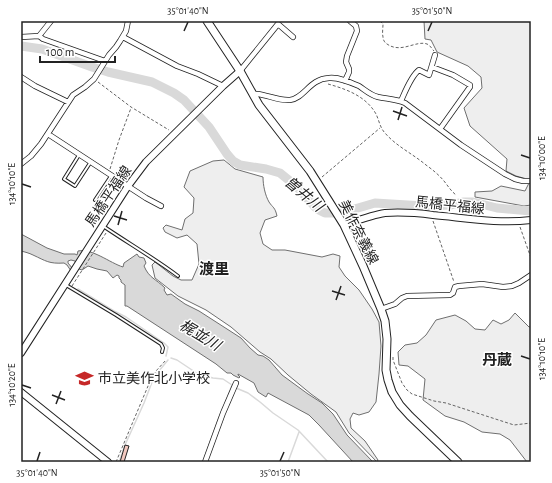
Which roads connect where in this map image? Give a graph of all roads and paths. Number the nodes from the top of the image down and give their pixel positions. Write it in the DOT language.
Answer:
graph roads {
  1 [pos="51,21"];
  2 [pos="128,21"];
  3 [pos="207,21"];
  4 [pos="350,21"];
  5 [pos="380,21"];
  6 [pos="277,22"];
  7 [pos="38,36"];
  8 [pos="21,37"];
  9 [pos="123,37"];
  10 [pos="293,37"];
  11 [pos="435,55"];
  12 [pos="104,62"];
  13 [pos="432,67"];
  14 [pos="240,71"];
  15 [pos="21,77"];
  16 [pos="95,77"];
  17 [pos="318,80"];
  18 [pos="345,81"];
  19 [pos="223,86"];
  20 [pos="253,94"];
  21 [pos="401,101"];
  22 [pos="68,102"];
  23 [pos="131,107"];
  24 [pos="381,128"];
  25 [pos="440,129"];
  26 [pos="48,134"];
  27 [pos="175,134"];
  28 [pos="80,155"];
  29 [pos="91,162"];
  30 [pos="21,164"];
  31 [pos="110,174"];
  32 [pos="316,181"];
  33 [pos="531,181"];
  34 [pos="128,186"];
  35 [pos="456,196"];
  36 [pos="95,200"];
  37 [pos="161,206"];
  38 [pos="431,215"];
  39 [pos="531,220"];
  40 [pos="519,222"];
  41 [pos="102,226"];
  42 [pos="344,226"];
  43 [pos="107,231"];
  44 [pos="531,258"];
  45 [pos="531,274"];
  46 [pos="178,276"];
  47 [pos="65,283"];
  48 [pos="72,286"];
  49 [pos="456,287"];
  50 [pos="381,309"];
  51 [pos="162,352"];
  52 [pos="21,353"];
  53 [pos="393,353"];
  54 [pos="166,360"];
  55 [pos="236,383"];
  56 [pos="21,392"];
  57 [pos="531,423"];
  58 [pos="108,462"];
  59 [pos="116,462"];
  60 [pos="205,462"];
  61 [pos="458,462"];
  1 -- 7 [label="street"];
  2 -- 9 [label="street"];
  3 -- 14 [label="main road, 美作奈義線"];
  4 -- 18 [label="street"];
  5 -- 11 [label="path"];
  6 -- 10 [label="street"];
  6 -- 14 [label="street"];
  7 -- 8 [label="street"];
  7 -- 12 [label="street"];
  9 -- 12 [label="street"];
  9 -- 19 [label="street"];
  11 -- 13 [label="street"];
  12 -- 16 [label="street"];
  13 -- 21 [label="street"];
  13 -- 25 [label="street"];
  14 -- 19 [label="main road, 馬橋平福線"];
  14 -- 20 [label="main road, 美作奈義線"];
  15 -- 22 [label="street"];
  16 -- 22 [label="street"];
  16 -- 23 [label="path"];
  17 -- 18 [label="street"];
  17 -- 20 [label="street"];
  17 -- 24 [label="path"];
  18 -- 21 [label="street"];
  19 -- 27 [label="main road, 馬橋平福線"];
  20 -- 32 [label="main road, 美作奈義線"];
  21 -- 25 [label="street"];
  22 -- 26 [label="street"];
  23 -- 27 [label="path"];
  23 -- 31 [label="path"];
  24 -- 32 [label="path"];
  24 -- 35 [label="path"];
  25 -- 33 [label="street"];
  26 -- 28 [label="street"];
  26 -- 30 [label="street"];
  27 -- 34 [label="main road, 馬橋平福線"];
  28 -- 29 [label="street"];
  28 -- 29 [label="lane"];
  29 -- 31 [label="street"];
  31 -- 34 [label="street"];
  31 -- 36 [label="lane"];
  32 -- 42 [label="main road, 美作奈義線"];
  34 -- 37 [label="street"];
  34 -- 41 [label="main road, 馬橋平福線"];
  38 -- 40 [label="main road, 馬橋平福線"];
  38 -- 42 [label="main road, 馬橋平福線"];
  38 -- 49 [label="path"];
  39 -- 40 [label="main road, 馬橋平福線"];
  40 -- 44 [label="path"];
  41 -- 46 [label="lane"];
  41 -- 47 [label="main road, 馬橋平福線"];
  42 -- 50 [label="main road, 美作奈義線"];
  43 -- 48 [label="path"];
  45 -- 49 [label="street"];
  47 -- 51 [label="lane"];
  47 -- 52 [label="main road, 馬橋平福線"];
  49 -- 50 [label="street"];
  50 -- 61 [label="main road, 美作奈義線"];
  53 -- 57 [label="path"];
  54 -- 59 [label="path"];
  55 -- 60 [label="street"];
  56 -- 58 [label="main road"];
}
